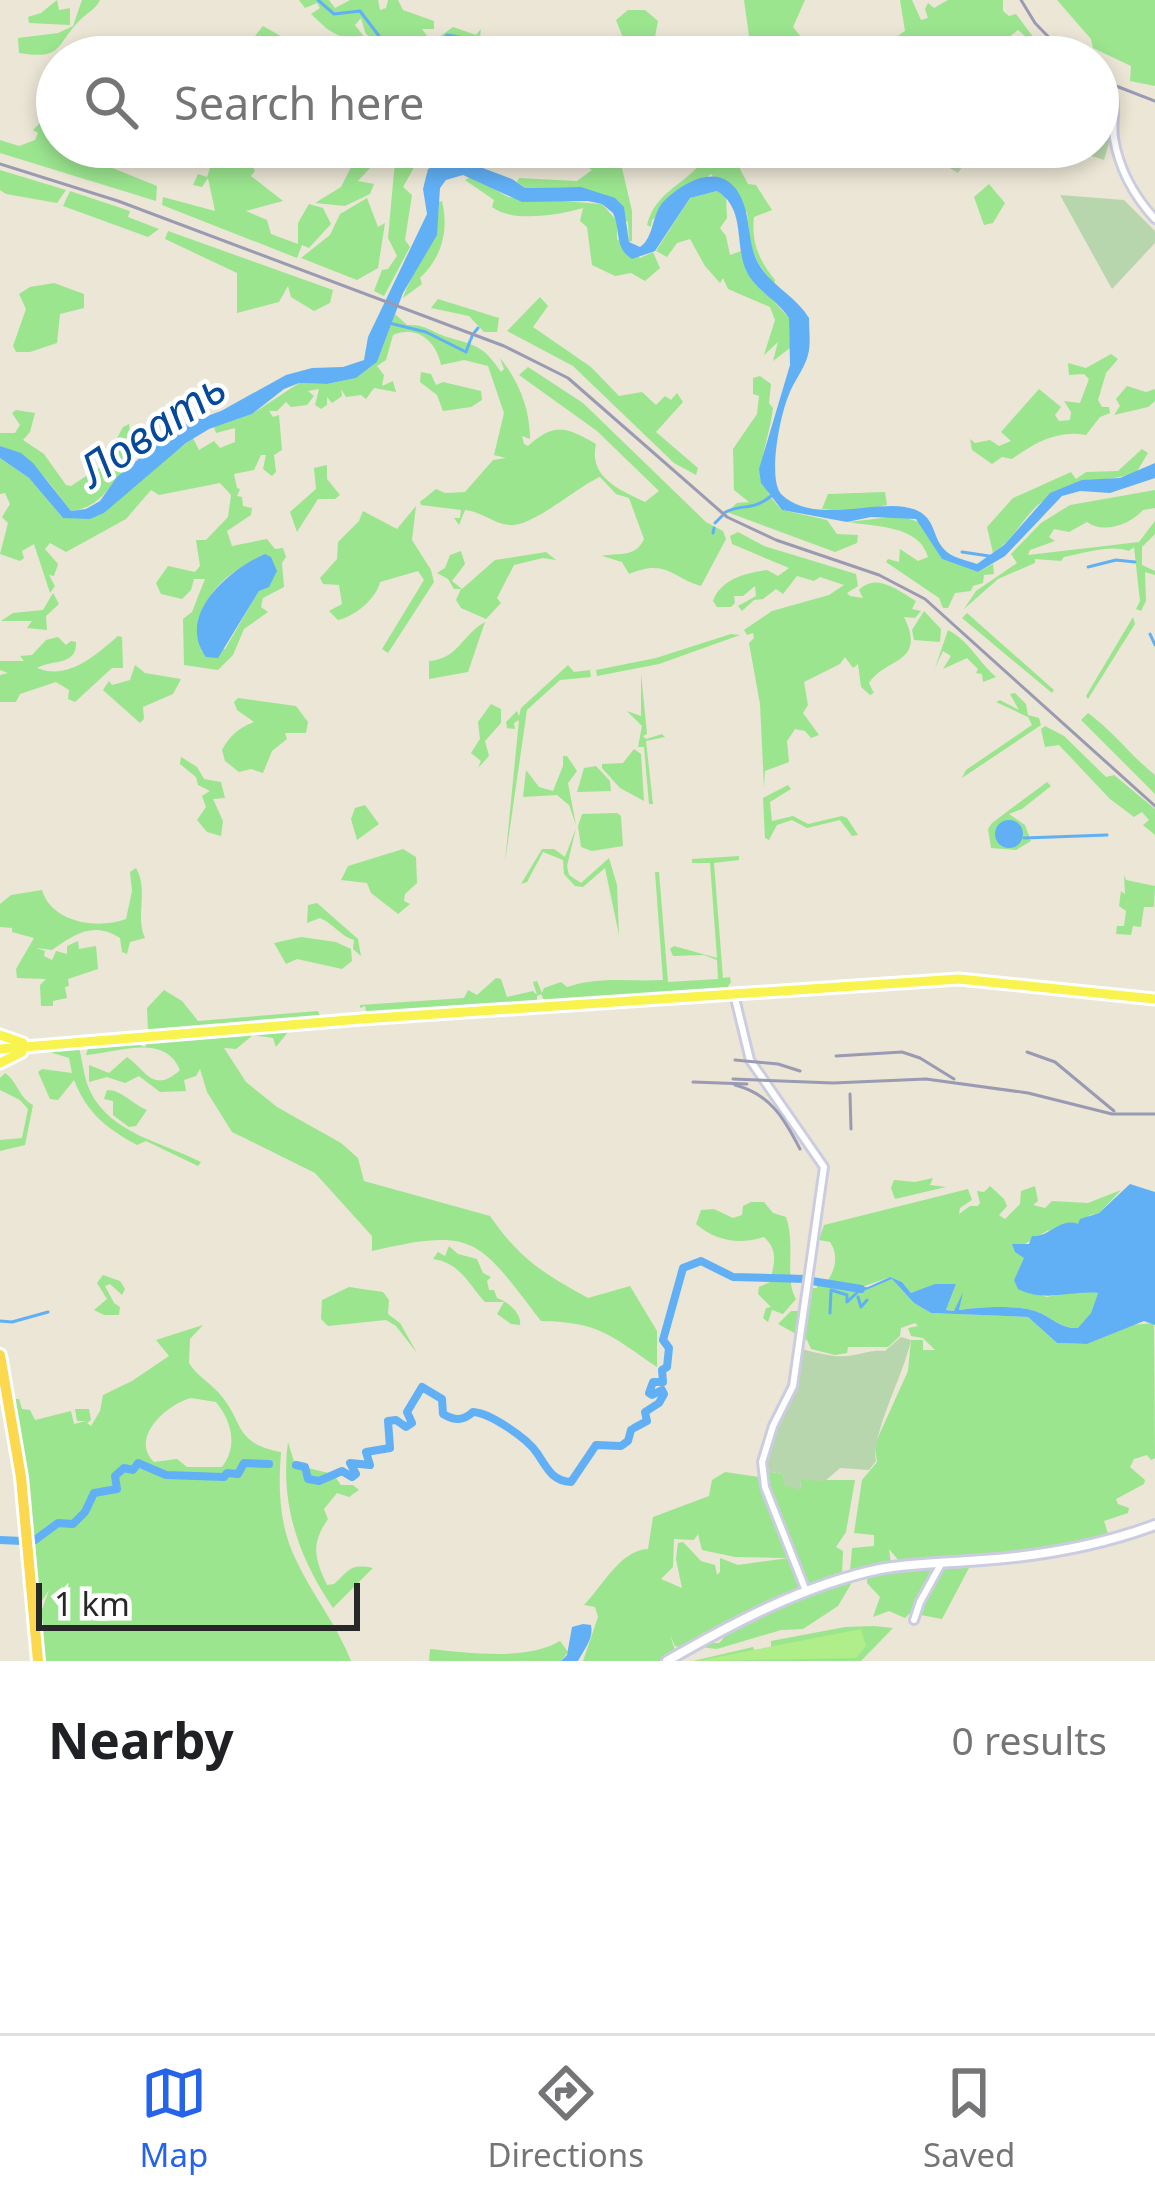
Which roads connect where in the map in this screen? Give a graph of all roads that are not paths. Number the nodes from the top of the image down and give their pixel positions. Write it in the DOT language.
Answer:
graph roads {
  1 [pos="1119,157"];
  2 [pos="1155,219"];
  3 [pos="734,994"];
  4 [pos="1155,998"];
  5 [pos="0,1035"];
  6 [pos="46,1046"];
  7 [pos="0,1049"];
  8 [pos="0,1063"];
  9 [pos="0,1355"];
  10 [pos="1155,1525"];
  11 [pos="942,1563"];
  12 [pos="806,1591"];
  13 [pos="914,1620"];
  14 [pos="38,1661"];
  15 [pos="668,1661"];
  1 -- 2 [label="street"];
  3 -- 4 [label="main road"];
  3 -- 6 [label="main road"];
  3 -- 12 [label="street"];
  5 -- 6 [label="main road"];
  6 -- 7 [label="main road"];
  6 -- 8 [label="main road"];
  9 -- 14 [label="highway"];
  10 -- 11 [label="main road"];
  11 -- 12 [label="main road"];
  11 -- 13 [label="street"];
  12 -- 15 [label="main road"];
}
